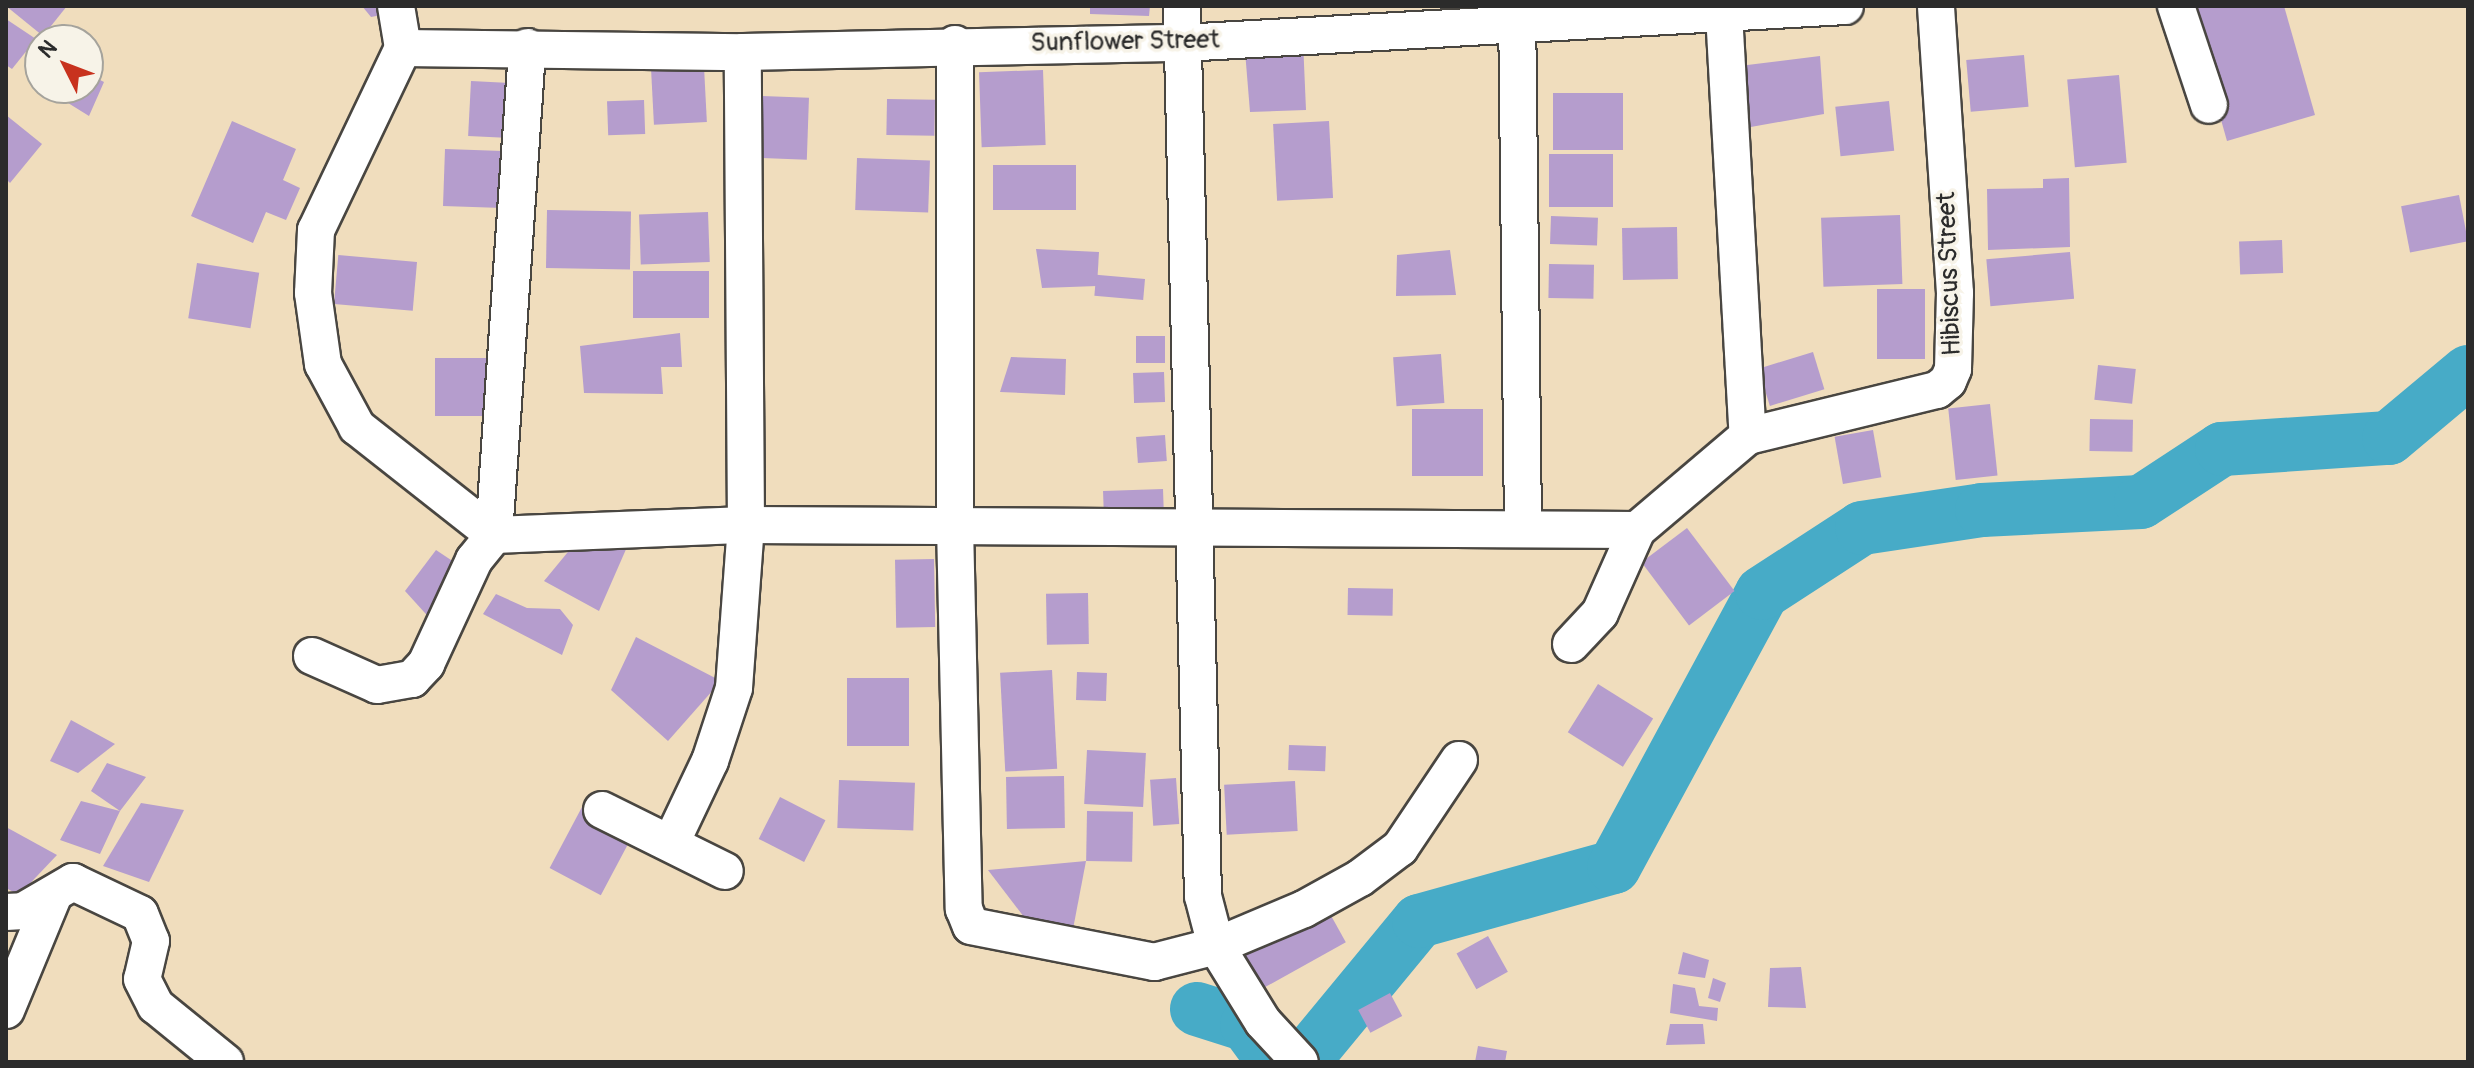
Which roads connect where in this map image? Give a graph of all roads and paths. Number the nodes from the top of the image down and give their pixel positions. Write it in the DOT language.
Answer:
graph roads {
  1 [pos="396,6"];
  2 [pos="1182,6"];
  3 [pos="1845,6"];
  4 [pos="1936,6"];
  5 [pos="2176,6"];
  6 [pos="1700,12"];
  7 [pos="1518,15"];
  8 [pos="1182,43"];
  9 [pos="955,44"];
  10 [pos="527,47"];
  11 [pos="403,48"];
  12 [pos="743,52"];
  13 [pos="2209,105"];
  14 [pos="1748,436"];
  15 [pos="746,525"];
  16 [pos="955,526"];
  17 [pos="1194,527"];
  18 [pos="1523,529"];
  19 [pos="1637,530"];
  20 [pos="494,535"];
  21 [pos="1571,644"];
  22 [pos="312,656"];
  23 [pos="1459,760"];
  24 [pos="602,810"];
  25 [pos="671,843"];
  26 [pos="725,871"];
  27 [pos="54,894"];
  28 [pos="6,912"];
  29 [pos="1216,946"];
  30 [pos="6,1010"];
  31 [pos="225,1062"];
  32 [pos="1300,1062"];
  1 -- 11 [label="street"];
  2 -- 8 [label="street"];
  3 -- 6 [label="street, Sunflower Street"];
  4 -- 14 [label="street, Hibiscus Street"];
  5 -- 13 [label="street"];
  6 -- 7 [label="street, Sunflower Street"];
  6 -- 14 [label="street"];
  7 -- 8 [label="street, Sunflower Street"];
  7 -- 18 [label="street"];
  8 -- 9 [label="street, Sunflower Street"];
  8 -- 17 [label="street"];
  9 -- 12 [label="street, Sunflower Street"];
  9 -- 16 [label="street"];
  10 -- 11 [label="street, Sunflower Street"];
  10 -- 12 [label="street, Sunflower Street"];
  10 -- 20 [label="street"];
  11 -- 20 [label="street"];
  12 -- 15 [label="street"];
  14 -- 19 [label="street, Hibiscus Street"];
  15 -- 16 [label="street"];
  15 -- 20 [label="street"];
  15 -- 25 [label="street"];
  16 -- 17 [label="street"];
  16 -- 29 [label="street"];
  17 -- 18 [label="street"];
  17 -- 29 [label="street"];
  18 -- 19 [label="street"];
  19 -- 21 [label="street"];
  20 -- 22 [label="street"];
  23 -- 29 [label="street"];
  24 -- 25 [label="street"];
  25 -- 26 [label="street"];
  27 -- 28 [label="street"];
  27 -- 30 [label="street"];
  27 -- 31 [label="street"];
  29 -- 32 [label="street"];
}
